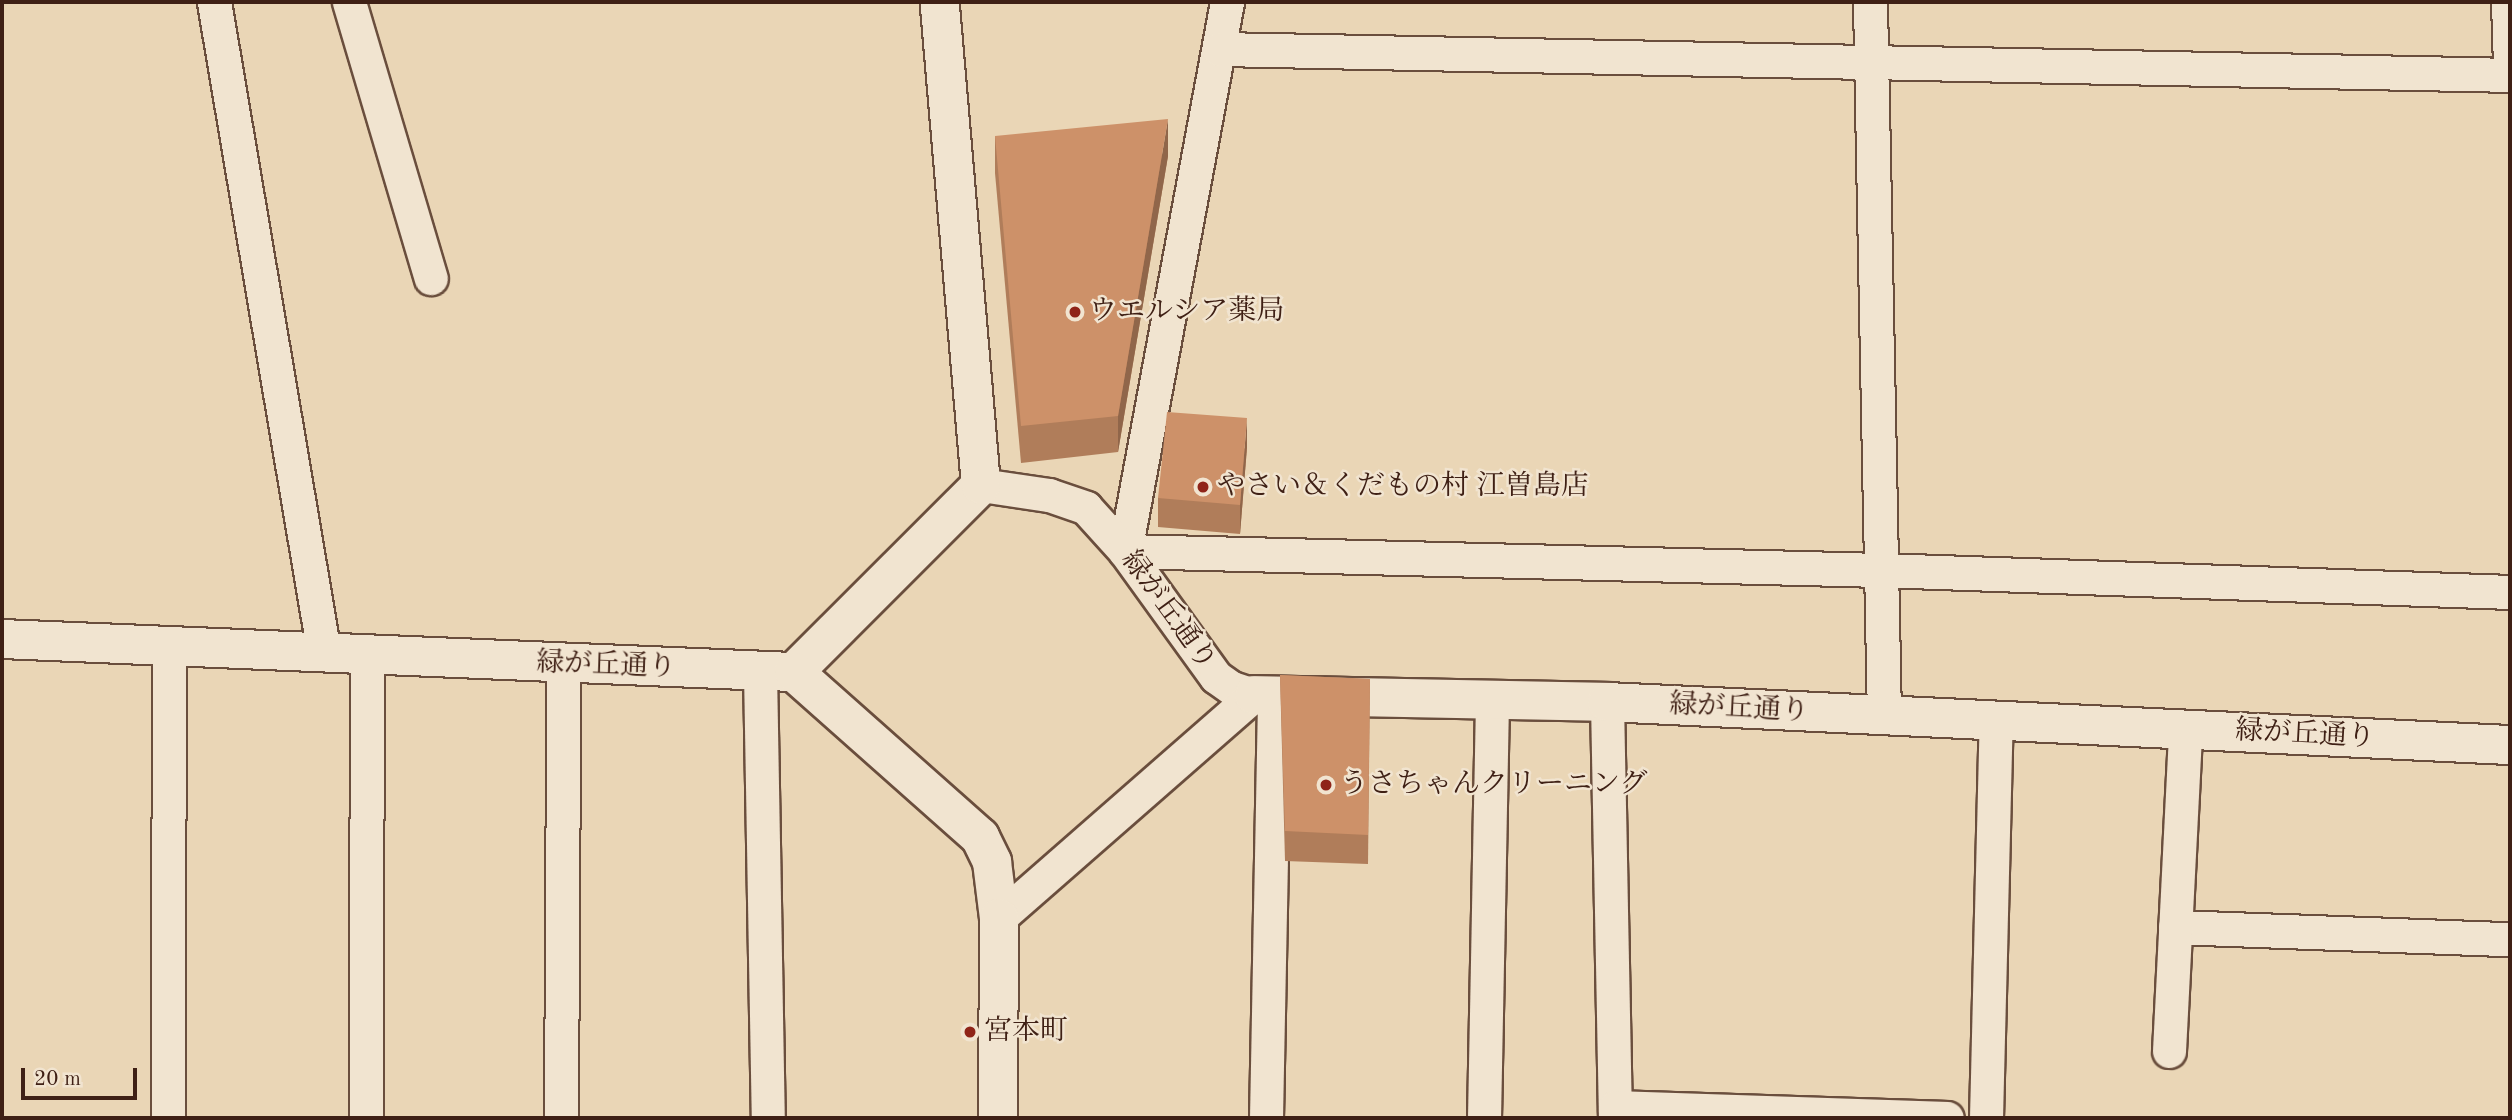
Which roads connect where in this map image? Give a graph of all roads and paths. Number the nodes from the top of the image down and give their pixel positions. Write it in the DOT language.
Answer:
graph roads {
  1 [pos="214,2"];
  2 [pos="349,2"];
  3 [pos="940,2"];
  4 [pos="1227,2"];
  5 [pos="1870,2"];
  6 [pos="2508,2"];
  7 [pos="1219,49"];
  8 [pos="1871,65"];
  9 [pos="2510,66"];
  10 [pos="2510,75"];
  11 [pos="431,278"];
  12 [pos="981,485"];
  13 [pos="1125,551"];
  14 [pos="1881,570"];
  15 [pos="2510,592"];
  16 [pos="2,639"];
  17 [pos="169,646"];
  18 [pos="324,653"];
  19 [pos="368,655"];
  20 [pos="564,664"];
  21 [pos="777,672"];
  22 [pos="1264,695"];
  23 [pos="1492,700"];
  24 [pos="1607,702"];
  25 [pos="1884,715"];
  26 [pos="1996,721"];
  27 [pos="2185,730"];
  28 [pos="2510,745"];
  29 [pos="999,918"];
  30 [pos="2175,927"];
  31 [pos="2510,939"];
  32 [pos="2169,1051"];
  33 [pos="1615,1113"];
  34 [pos="168,1118"];
  35 [pos="366,1118"];
  36 [pos="561,1118"];
  37 [pos="768,1118"];
  38 [pos="998,1118"];
  39 [pos="1266,1118"];
  40 [pos="1484,1118"];
  41 [pos="1947,1118"];
  42 [pos="1986,1118"];
  1 -- 18 [label="street"];
  2 -- 11 [label="street"];
  3 -- 12 [label="street"];
  4 -- 7 [label="street"];
  5 -- 8 [label="street"];
  6 -- 9 [label="street"];
  7 -- 8 [label="street"];
  7 -- 13 [label="street"];
  8 -- 10 [label="street"];
  8 -- 14 [label="street"];
  12 -- 13 [label="street, 緑が丘通り"];
  12 -- 21 [label="street"];
  13 -- 14 [label="street"];
  13 -- 22 [label="street, 緑が丘通り"];
  14 -- 15 [label="street"];
  14 -- 25 [label="street"];
  16 -- 17 [label="street, 緑が丘通り"];
  17 -- 18 [label="street, 緑が丘通り"];
  17 -- 34 [label="street"];
  18 -- 19 [label="street, 緑が丘通り"];
  19 -- 20 [label="street, 緑が丘通り"];
  19 -- 35 [label="street"];
  20 -- 21 [label="street, 緑が丘通り"];
  20 -- 36 [label="street"];
  21 -- 29 [label="street"];
  21 -- 37 [label="street"];
  22 -- 23 [label="street, 緑が丘通り"];
  22 -- 29 [label="street"];
  22 -- 39 [label="street"];
  23 -- 24 [label="street, 緑が丘通り"];
  23 -- 40 [label="street"];
  24 -- 25 [label="street, 緑が丘通り"];
  24 -- 33 [label="street"];
  25 -- 26 [label="street, 緑が丘通り"];
  26 -- 27 [label="street, 緑が丘通り"];
  26 -- 42 [label="street"];
  27 -- 28 [label="street, 緑が丘通り"];
  27 -- 30 [label="street"];
  29 -- 38 [label="street"];
  30 -- 31 [label="street"];
  30 -- 32 [label="street"];
  33 -- 41 [label="street"];
}
